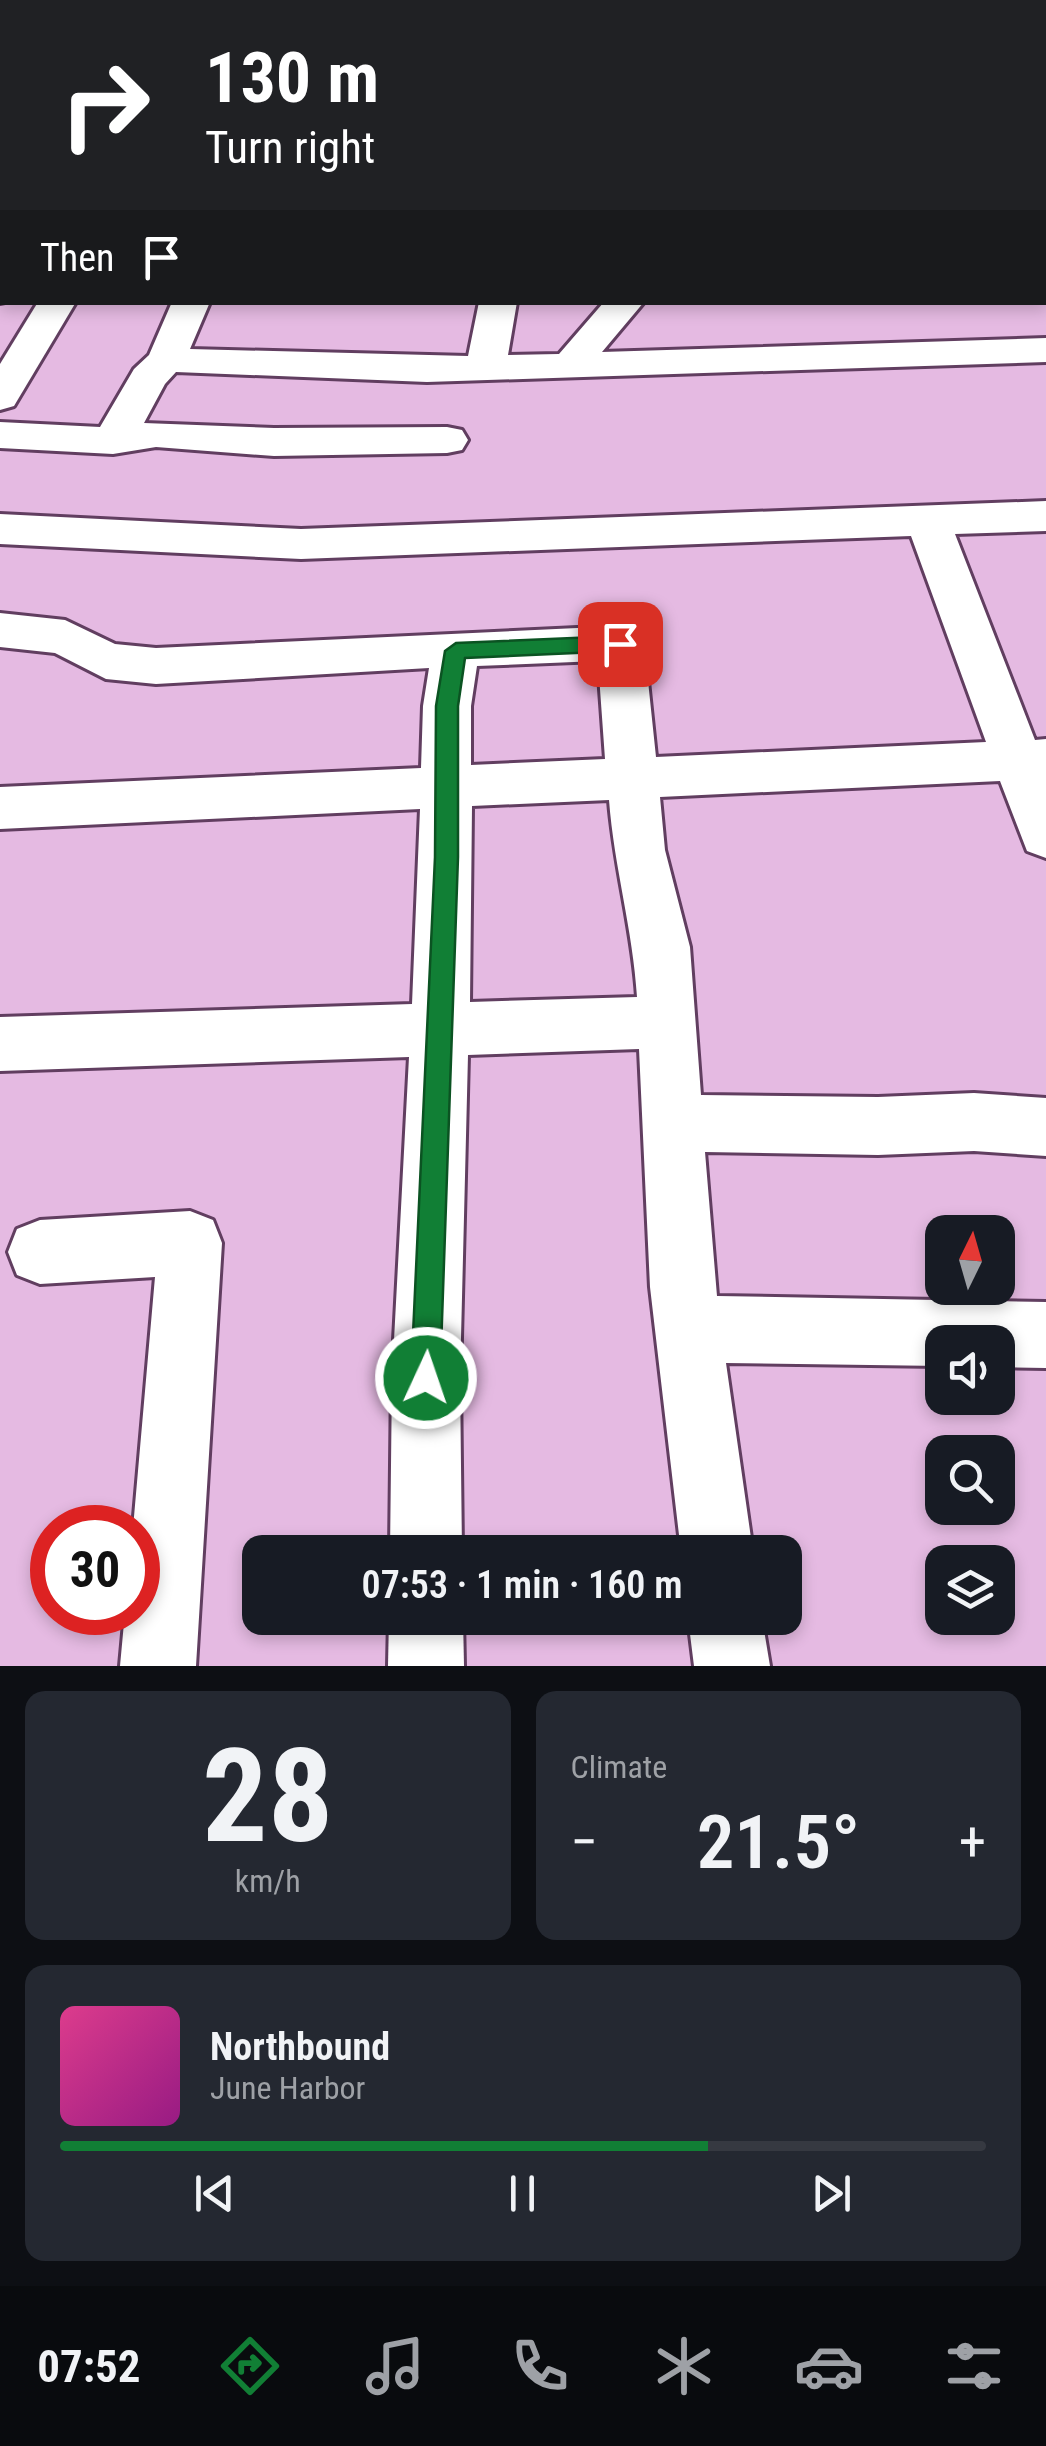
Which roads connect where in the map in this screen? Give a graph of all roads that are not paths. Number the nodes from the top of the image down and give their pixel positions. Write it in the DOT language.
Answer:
graph roads {
  1 [pos="56,305"];
  2 [pos="189,305"];
  3 [pos="497,305"];
  4 [pos="622,305"];
  5 [pos="1046,350"];
  6 [pos="166,360"];
  7 [pos="572,364"];
  8 [pos="486,368"];
  9 [pos="0,397"];
  10 [pos="0,435"];
  11 [pos="447,440"];
  12 [pos="114,441"];
  13 [pos="1046,516"];
  14 [pos="926,520"];
  15 [pos="0,529"];
  16 [pos="0,630"];
  17 [pos="456,651"];
  18 [pos="1032,759"];
  19 [pos="634,778"];
  20 [pos="448,787"];
  21 [pos="0,808"];
  22 [pos="1046,836"];
  23 [pos="669,1022"];
  24 [pos="441,1031"];
  25 [pos="0,1044"];
  26 [pos="674,1122"];
  27 [pos="1046,1126"];
  28 [pos="40,1252"];
  29 [pos="688,1330"];
  30 [pos="1046,1335"];
  31 [pos="426,1535"];
  32 [pos="715,1535"];
  33 [pos="426,1635"];
  34 [pos="727,1635"];
  35 [pos="158,1666"];
  36 [pos="426,1666"];
  37 [pos="732,1666"];
  1 -- 9 [label="street"];
  2 -- 6 [label="street"];
  3 -- 8 [label="street"];
  4 -- 7 [label="street"];
  5 -- 7 [label="street"];
  6 -- 8 [label="street"];
  6 -- 12 [label="street"];
  7 -- 8 [label="street"];
  10 -- 12 [label="street"];
  11 -- 12 [label="street"];
  13 -- 14 [label="street"];
  14 -- 15 [label="street"];
  14 -- 18 [label="street"];
  16 -- 17 [label="street"];
  17 -- 19 [label="street"];
  17 -- 20 [label="street"];
  18 -- 19 [label="street"];
  18 -- 22 [label="street"];
  19 -- 20 [label="street"];
  19 -- 23 [label="street"];
  20 -- 21 [label="street"];
  20 -- 24 [label="street"];
  23 -- 24 [label="street"];
  23 -- 26 [label="street"];
  24 -- 25 [label="street"];
  24 -- 31 [label="street"];
  26 -- 27 [label="street"];
  26 -- 29 [label="street"];
  28 -- 35 [label="street"];
  29 -- 30 [label="street"];
  29 -- 32 [label="street"];
  33 -- 36 [label="street"];
  34 -- 37 [label="street"];
}
